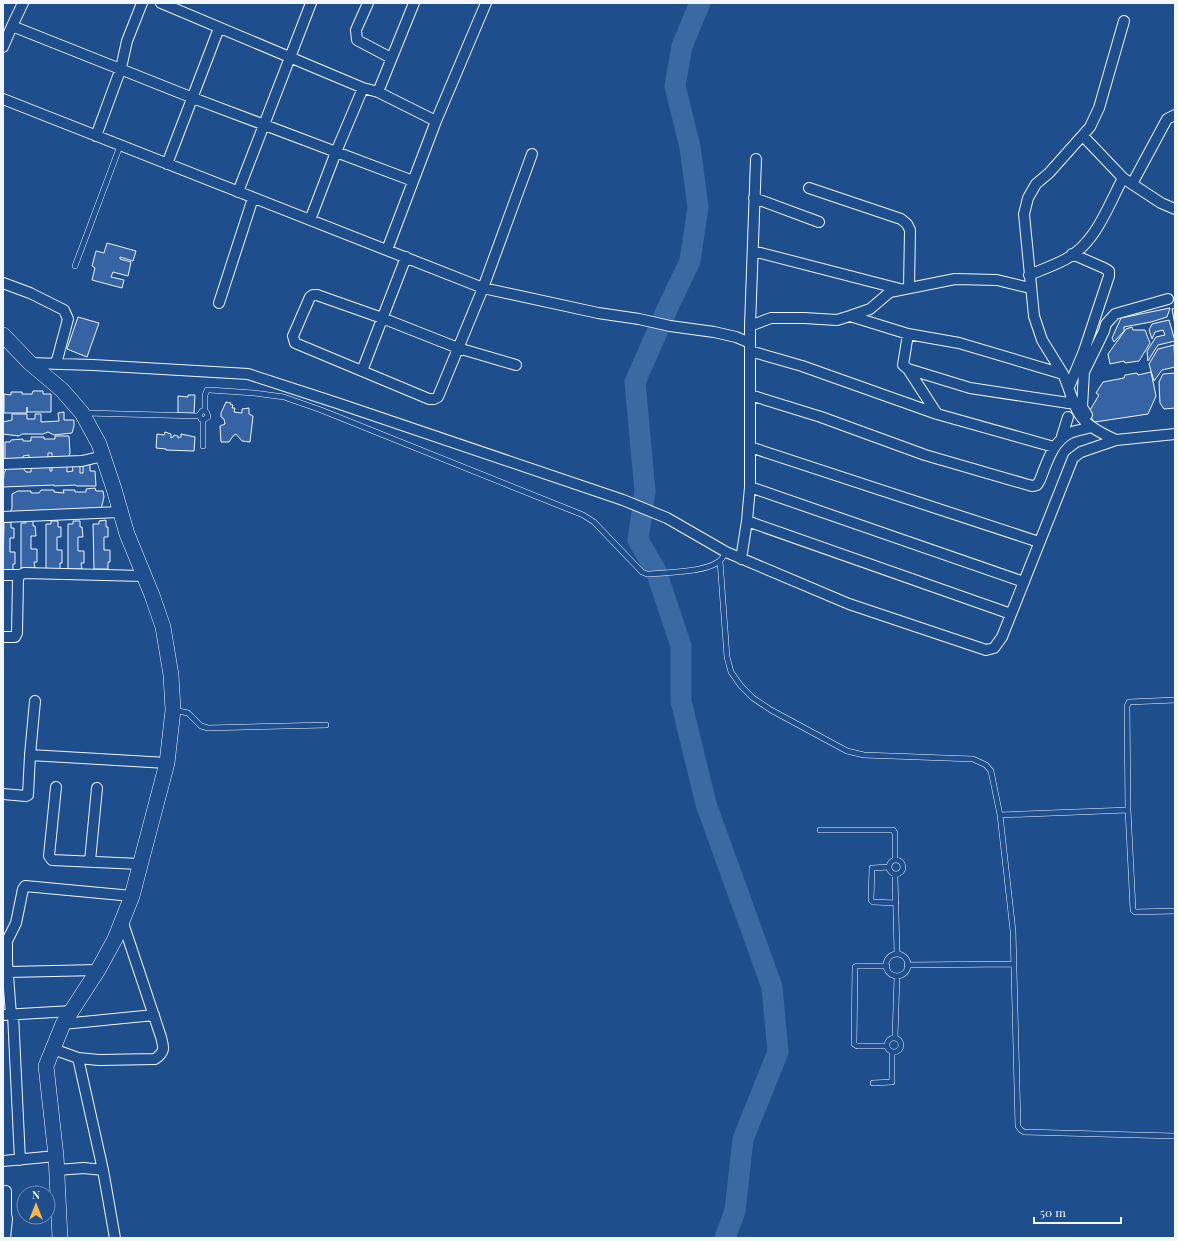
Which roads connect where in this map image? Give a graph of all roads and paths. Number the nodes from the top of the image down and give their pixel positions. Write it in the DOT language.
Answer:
graph roads {
  1 [pos="23,3"];
  2 [pos="142,3"];
  3 [pos="161,3"];
  4 [pos="311,3"];
  5 [pos="368,3"];
  6 [pos="486,3"];
  7 [pos="410,4"];
  8 [pos="1124,21"];
  9 [pos="12,26"];
  10 [pos="219,28"];
  11 [pos="3,47"];
  12 [pos="290,58"];
  13 [pos="391,58"];
  14 [pos="121,68"];
  15 [pos="363,88"];
  16 [pos="378,92"];
  17 [pos="193,98"];
  18 [pos="3,99"];
  19 [pos="1175,115"];
  20 [pos="436,121"];
  21 [pos="263,125"];
  22 [pos="96,136"];
  23 [pos="1083,136"];
  24 [pos="120,146"];
  25 [pos="336,152"];
  26 [pos="532,154"];
  27 [pos="756,159"];
  28 [pos="167,164"];
  29 [pos="1123,178"];
  30 [pos="413,181"];
  31 [pos="1132,184"];
  32 [pos="809,188"];
  33 [pos="238,192"];
  34 [pos="254,198"];
  35 [pos="754,198"];
  36 [pos="1175,209"];
  37 [pos="310,220"];
  38 [pos="819,222"];
  39 [pos="387,250"];
  40 [pos="753,251"];
  41 [pos="1072,254"];
  42 [pos="406,257"];
  43 [pos="75,266"];
  44 [pos="1029,275"];
  45 [pos="3,283"];
  46 [pos="483,288"];
  47 [pos="1030,288"];
  48 [pos="905,289"];
  49 [pos="1168,299"];
  50 [pos="218,303"];
  51 [pos="850,316"];
  52 [pos="382,318"];
  53 [pos="750,326"];
  54 [pos="908,334"];
  55 [pos="3,335"];
  56 [pos="9,346"];
  57 [pos="750,347"];
  58 [pos="458,348"];
  59 [pos="30,363"];
  60 [pos="56,364"];
  61 [pos="516,365"];
  62 [pos="908,370"];
  63 [pos="362,371"];
  64 [pos="1063,374"];
  65 [pos="1069,387"];
  66 [pos="750,395"];
  67 [pos="1075,404"];
  68 [pos="205,411"];
  69 [pos="82,413"];
  70 [pos="937,414"];
  71 [pos="1068,417"];
  72 [pos="201,418"];
  73 [pos="1092,427"];
  74 [pos="1175,434"];
  75 [pos="1062,438"];
  76 [pos="1121,439"];
  77 [pos="203,446"];
  78 [pos="750,447"];
  79 [pos="1054,447"];
  80 [pos="103,456"];
  81 [pos="3,464"];
  82 [pos="750,487"];
  83 [pos="120,512"];
  84 [pos="3,517"];
  85 [pos="747,521"];
  86 [pos="1039,542"];
  87 [pos="726,552"];
  88 [pos="741,559"];
  89 [pos="720,561"];
  90 [pos="3,575"];
  91 [pos="20,575"];
  92 [pos="144,576"];
  93 [pos="1024,582"];
  94 [pos="1011,614"];
  95 [pos="3,637"];
  96 [pos="1175,700"];
  97 [pos="35,701"];
  98 [pos="173,710"];
  99 [pos="326,725"];
  100 [pos="30,755"];
  101 [pos="167,763"];
  102 [pos="56,787"];
  103 [pos="97,788"];
  104 [pos="3,794"];
  105 [pos="1128,810"];
  106 [pos="1000,815"];
  107 [pos="820,830"];
  108 [pos="895,860"];
  109 [pos="90,861"];
  110 [pos="140,864"];
  111 [pos="889,867"];
  112 [pos="895,875"];
  113 [pos="132,896"];
  114 [pos="896,902"];
  115 [pos="1175,911"];
  116 [pos="122,920"];
  117 [pos="897,954"];
  118 [pos="1014,964"];
  119 [pos="907,965"];
  120 [pos="6,966"];
  121 [pos="886,966"];
  122 [pos="98,970"];
  123 [pos="897,976"];
  124 [pos="72,1011"];
  125 [pos="9,1015"];
  126 [pos="154,1015"];
  127 [pos="63,1024"];
  128 [pos="895,1038"];
  129 [pos="887,1046"];
  130 [pos="53,1049"];
  131 [pos="892,1053"];
  132 [pos="78,1058"];
  133 [pos="873,1083"];
  134 [pos="1175,1136"];
  135 [pos="20,1160"];
  136 [pos="3,1161"];
  137 [pos="56,1163"];
  138 [pos="103,1170"];
  139 [pos="6,1191"];
  140 [pos="4,1213"];
  141 [pos="5,1238"];
  142 [pos="60,1238"];
  143 [pos="115,1238"];
  1 -- 9 [label="street"];
  2 -- 14 [label="street"];
  3 -- 10 [label="street"];
  4 -- 12 [label="street"];
  5 -- 13 [label="street"];
  6 -- 20 [label="street"];
  7 -- 13 [label="street"];
  8 -- 23 [label="street"];
  9 -- 11 [label="street"];
  9 -- 14 [label="street"];
  10 -- 12 [label="street"];
  10 -- 17 [label="street"];
  12 -- 15 [label="street"];
  12 -- 21 [label="street"];
  13 -- 16 [label="street"];
  14 -- 17 [label="street"];
  14 -- 22 [label="street"];
  15 -- 16 [label="street"];
  15 -- 25 [label="street"];
  16 -- 20 [label="street"];
  17 -- 21 [label="street"];
  17 -- 28 [label="street"];
  18 -- 22 [label="street"];
  19 -- 31 [label="street"];
  20 -- 30 [label="street"];
  21 -- 25 [label="street"];
  21 -- 33 [label="street"];
  22 -- 24 [label="street"];
  23 -- 29 [label="street"];
  23 -- 44 [label="street"];
  24 -- 28 [label="street"];
  24 -- 43 [label="lane"];
  25 -- 30 [label="street"];
  25 -- 37 [label="street"];
  26 -- 46 [label="street"];
  27 -- 35 [label="street"];
  28 -- 33 [label="street"];
  29 -- 31 [label="street"];
  29 -- 41 [label="street"];
  30 -- 39 [label="street"];
  31 -- 36 [label="street"];
  32 -- 48 [label="street"];
  33 -- 34 [label="street"];
  34 -- 37 [label="street"];
  34 -- 50 [label="street"];
  35 -- 38 [label="street"];
  35 -- 40 [label="street"];
  37 -- 39 [label="street"];
  39 -- 42 [label="street"];
  40 -- 48 [label="street"];
  40 -- 53 [label="street"];
  41 -- 44 [label="street"];
  41 -- 65 [label="street"];
  42 -- 46 [label="street"];
  42 -- 52 [label="street"];
  44 -- 47 [label="street"];
  45 -- 60 [label="street"];
  46 -- 57 [label="street"];
  46 -- 58 [label="street"];
  47 -- 48 [label="street"];
  47 -- 64 [label="street"];
  48 -- 51 [label="street"];
  49 -- 76 [label="street"];
  51 -- 53 [label="street"];
  51 -- 54 [label="street"];
  52 -- 58 [label="street"];
  52 -- 63 [label="street"];
  52 -- 63 [label="street"];
  53 -- 57 [label="street"];
  54 -- 62 [label="street"];
  54 -- 64 [label="street"];
  55 -- 56 [label="street"];
  56 -- 59 [label="street"];
  57 -- 66 [label="street"];
  57 -- 70 [label="street"];
  58 -- 61 [label="street"];
  58 -- 63 [label="street"];
  59 -- 60 [label="street"];
  59 -- 69 [label="street"];
  60 -- 87 [label="street"];
  62 -- 67 [label="street"];
  62 -- 70 [label="street"];
  64 -- 65 [label="street"];
  65 -- 67 [label="street"];
  66 -- 78 [label="street"];
  66 -- 79 [label="street"];
  67 -- 73 [label="street"];
  68 -- 72 [label="lane"];
  68 -- 72 [label="lane"];
  68 -- 89 [label="lane"];
  69 -- 72 [label="lane"];
  69 -- 80 [label="street"];
  70 -- 79 [label="street"];
  71 -- 75 [label="street"];
  72 -- 77 [label="lane"];
  73 -- 75 [label="street"];
  73 -- 76 [label="street"];
  74 -- 76 [label="street"];
  75 -- 79 [label="street"];
  76 -- 86 [label="street"];
  78 -- 82 [label="street"];
  78 -- 86 [label="street"];
  80 -- 81 [label="street"];
  80 -- 83 [label="street"];
  82 -- 85 [label="street"];
  82 -- 93 [label="street"];
  83 -- 84 [label="street"];
  83 -- 92 [label="street"];
  85 -- 88 [label="street"];
  85 -- 94 [label="street"];
  86 -- 93 [label="street"];
  87 -- 88 [label="street"];
  87 -- 89 [label="lane"];
  88 -- 94 [label="street"];
  89 -- 106 [label="lane"];
  90 -- 91 [label="street"];
  91 -- 92 [label="street"];
  91 -- 95 [label="street"];
  92 -- 98 [label="street"];
  93 -- 94 [label="street"];
  96 -- 105 [label="lane"];
  97 -- 100 [label="street"];
  98 -- 99 [label="lane"];
  98 -- 101 [label="street"];
  100 -- 101 [label="street"];
  100 -- 104 [label="street"];
  101 -- 110 [label="street"];
  102 -- 109 [label="street"];
  103 -- 109 [label="street"];
  105 -- 106 [label="lane"];
  105 -- 115 [label="lane"];
  106 -- 118 [label="lane"];
  107 -- 108 [label="lane"];
  108 -- 111 [label="lane"];
  108 -- 112 [label="lane"];
  109 -- 110 [label="street"];
  110 -- 113 [label="street"];
  111 -- 112 [label="lane"];
  111 -- 114 [label="lane"];
  112 -- 114 [label="lane"];
  113 -- 116 [label="street"];
  113 -- 120 [label="street"];
  114 -- 117 [label="lane"];
  116 -- 122 [label="street"];
  116 -- 126 [label="street"];
  117 -- 119 [label="lane"];
  117 -- 121 [label="lane"];
  118 -- 119 [label="lane"];
  118 -- 134 [label="lane"];
  119 -- 123 [label="lane"];
  120 -- 122 [label="street"];
  120 -- 125 [label="street"];
  121 -- 123 [label="lane"];
  121 -- 129 [label="lane"];
  122 -- 124 [label="street"];
  123 -- 128 [label="lane"];
  124 -- 125 [label="street"];
  124 -- 127 [label="street"];
  125 -- 135 [label="street"];
  126 -- 127 [label="street"];
  126 -- 132 [label="street"];
  127 -- 130 [label="street"];
  128 -- 129 [label="lane"];
  128 -- 131 [label="lane"];
  129 -- 131 [label="lane"];
  130 -- 132 [label="street"];
  130 -- 137 [label="street"];
  131 -- 133 [label="lane"];
  132 -- 138 [label="street"];
  135 -- 136 [label="street"];
  135 -- 137 [label="street"];
  137 -- 138 [label="street"];
  137 -- 142 [label="street"];
  138 -- 143 [label="street"];
  139 -- 140 [label="street"];
  140 -- 141 [label="street"];
}
